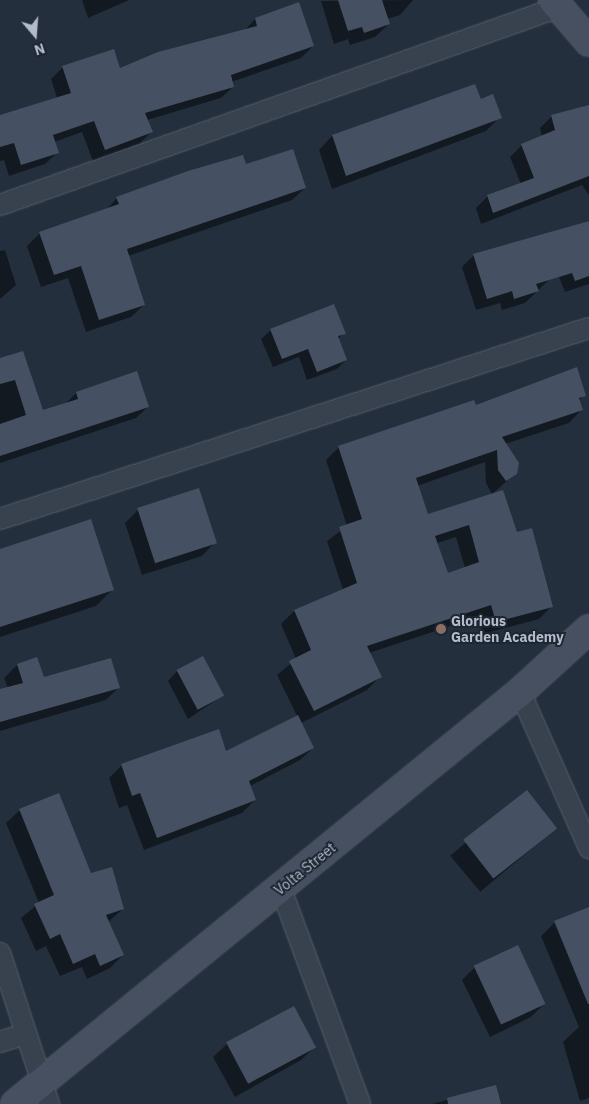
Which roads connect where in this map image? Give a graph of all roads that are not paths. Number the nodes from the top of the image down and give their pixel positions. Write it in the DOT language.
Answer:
graph roads {
  1 [pos="556,4"];
  2 [pos="589,42"];
  3 [pos="0,205"];
  4 [pos="589,328"];
  5 [pos="0,520"];
  6 [pos="589,629"];
  7 [pos="520,692"];
  8 [pos="589,848"];
  9 [pos="281,889"];
  10 [pos="0,953"];
  11 [pos="26,1034"];
  12 [pos="0,1042"];
  13 [pos="46,1093"];
  14 [pos="15,1104"];
  15 [pos="360,1104"];
  1 -- 2 [label="street"];
  1 -- 3 [label="street"];
  4 -- 5 [label="street"];
  6 -- 7 [label="street, Volta Street"];
  7 -- 8 [label="street"];
  7 -- 9 [label="street, Volta Street"];
  9 -- 13 [label="street, Volta Street"];
  9 -- 15 [label="street"];
  10 -- 11 [label="street"];
  11 -- 12 [label="street"];
  11 -- 13 [label="street"];
  13 -- 14 [label="street, Volta Street"];
}
